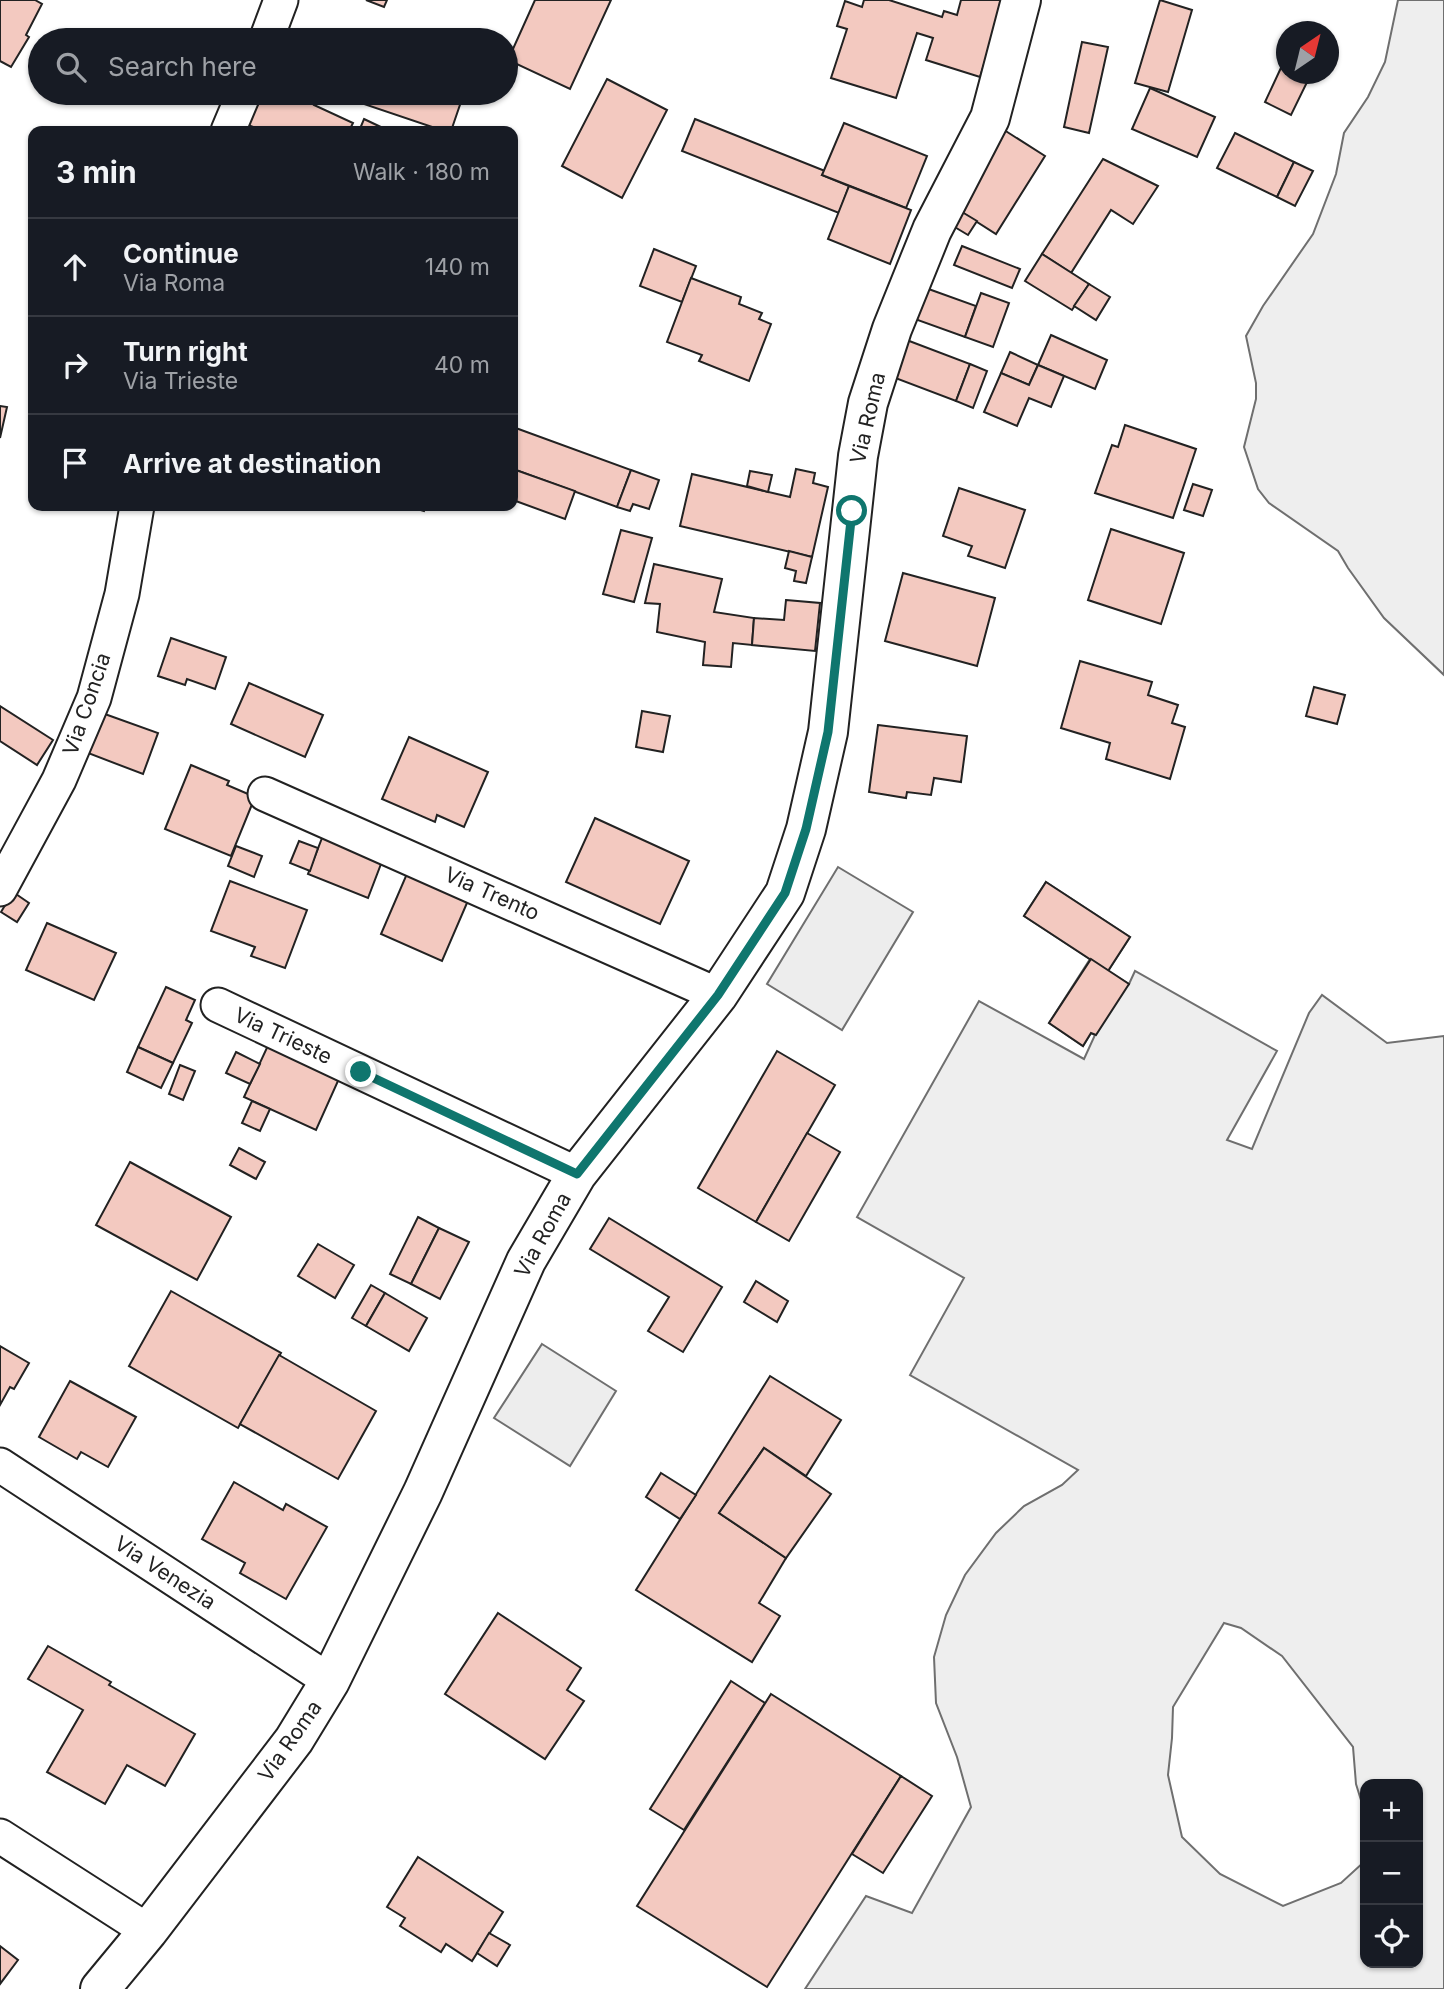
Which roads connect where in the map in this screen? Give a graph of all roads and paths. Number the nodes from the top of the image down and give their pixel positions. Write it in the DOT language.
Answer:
graph roads {
  1 [pos="281,0"];
  2 [pos="1021,0"];
  3 [pos="270,28"];
  4 [pos="239,105"];
  5 [pos="230,126"];
  6 [pos="136,511"];
  7 [pos="265,794"];
  8 [pos="0,889"];
  9 [pos="718,995"];
  10 [pos="218,1005"];
  11 [pos="577,1174"];
  12 [pos="0,1465"];
  13 [pos="330,1681"];
  14 [pos="0,1836"];
  15 [pos="148,1931"];
  16 [pos="100,1989"];
  1 -- 3 [label="street"];
  2 -- 9 [label="main road, Via Roma"];
  4 -- 5 [label="street"];
  6 -- 8 [label="street, Via Concia"];
  7 -- 9 [label="street, Via Trento"];
  9 -- 11 [label="main road, Via Roma"];
  10 -- 11 [label="street, Via Trieste"];
  11 -- 13 [label="main road, Via Roma"];
  12 -- 13 [label="street, Via Venezia"];
  13 -- 15 [label="main road, Via Roma"];
  14 -- 15 [label="street"];
  15 -- 16 [label="main road, Via Roma"];
}
